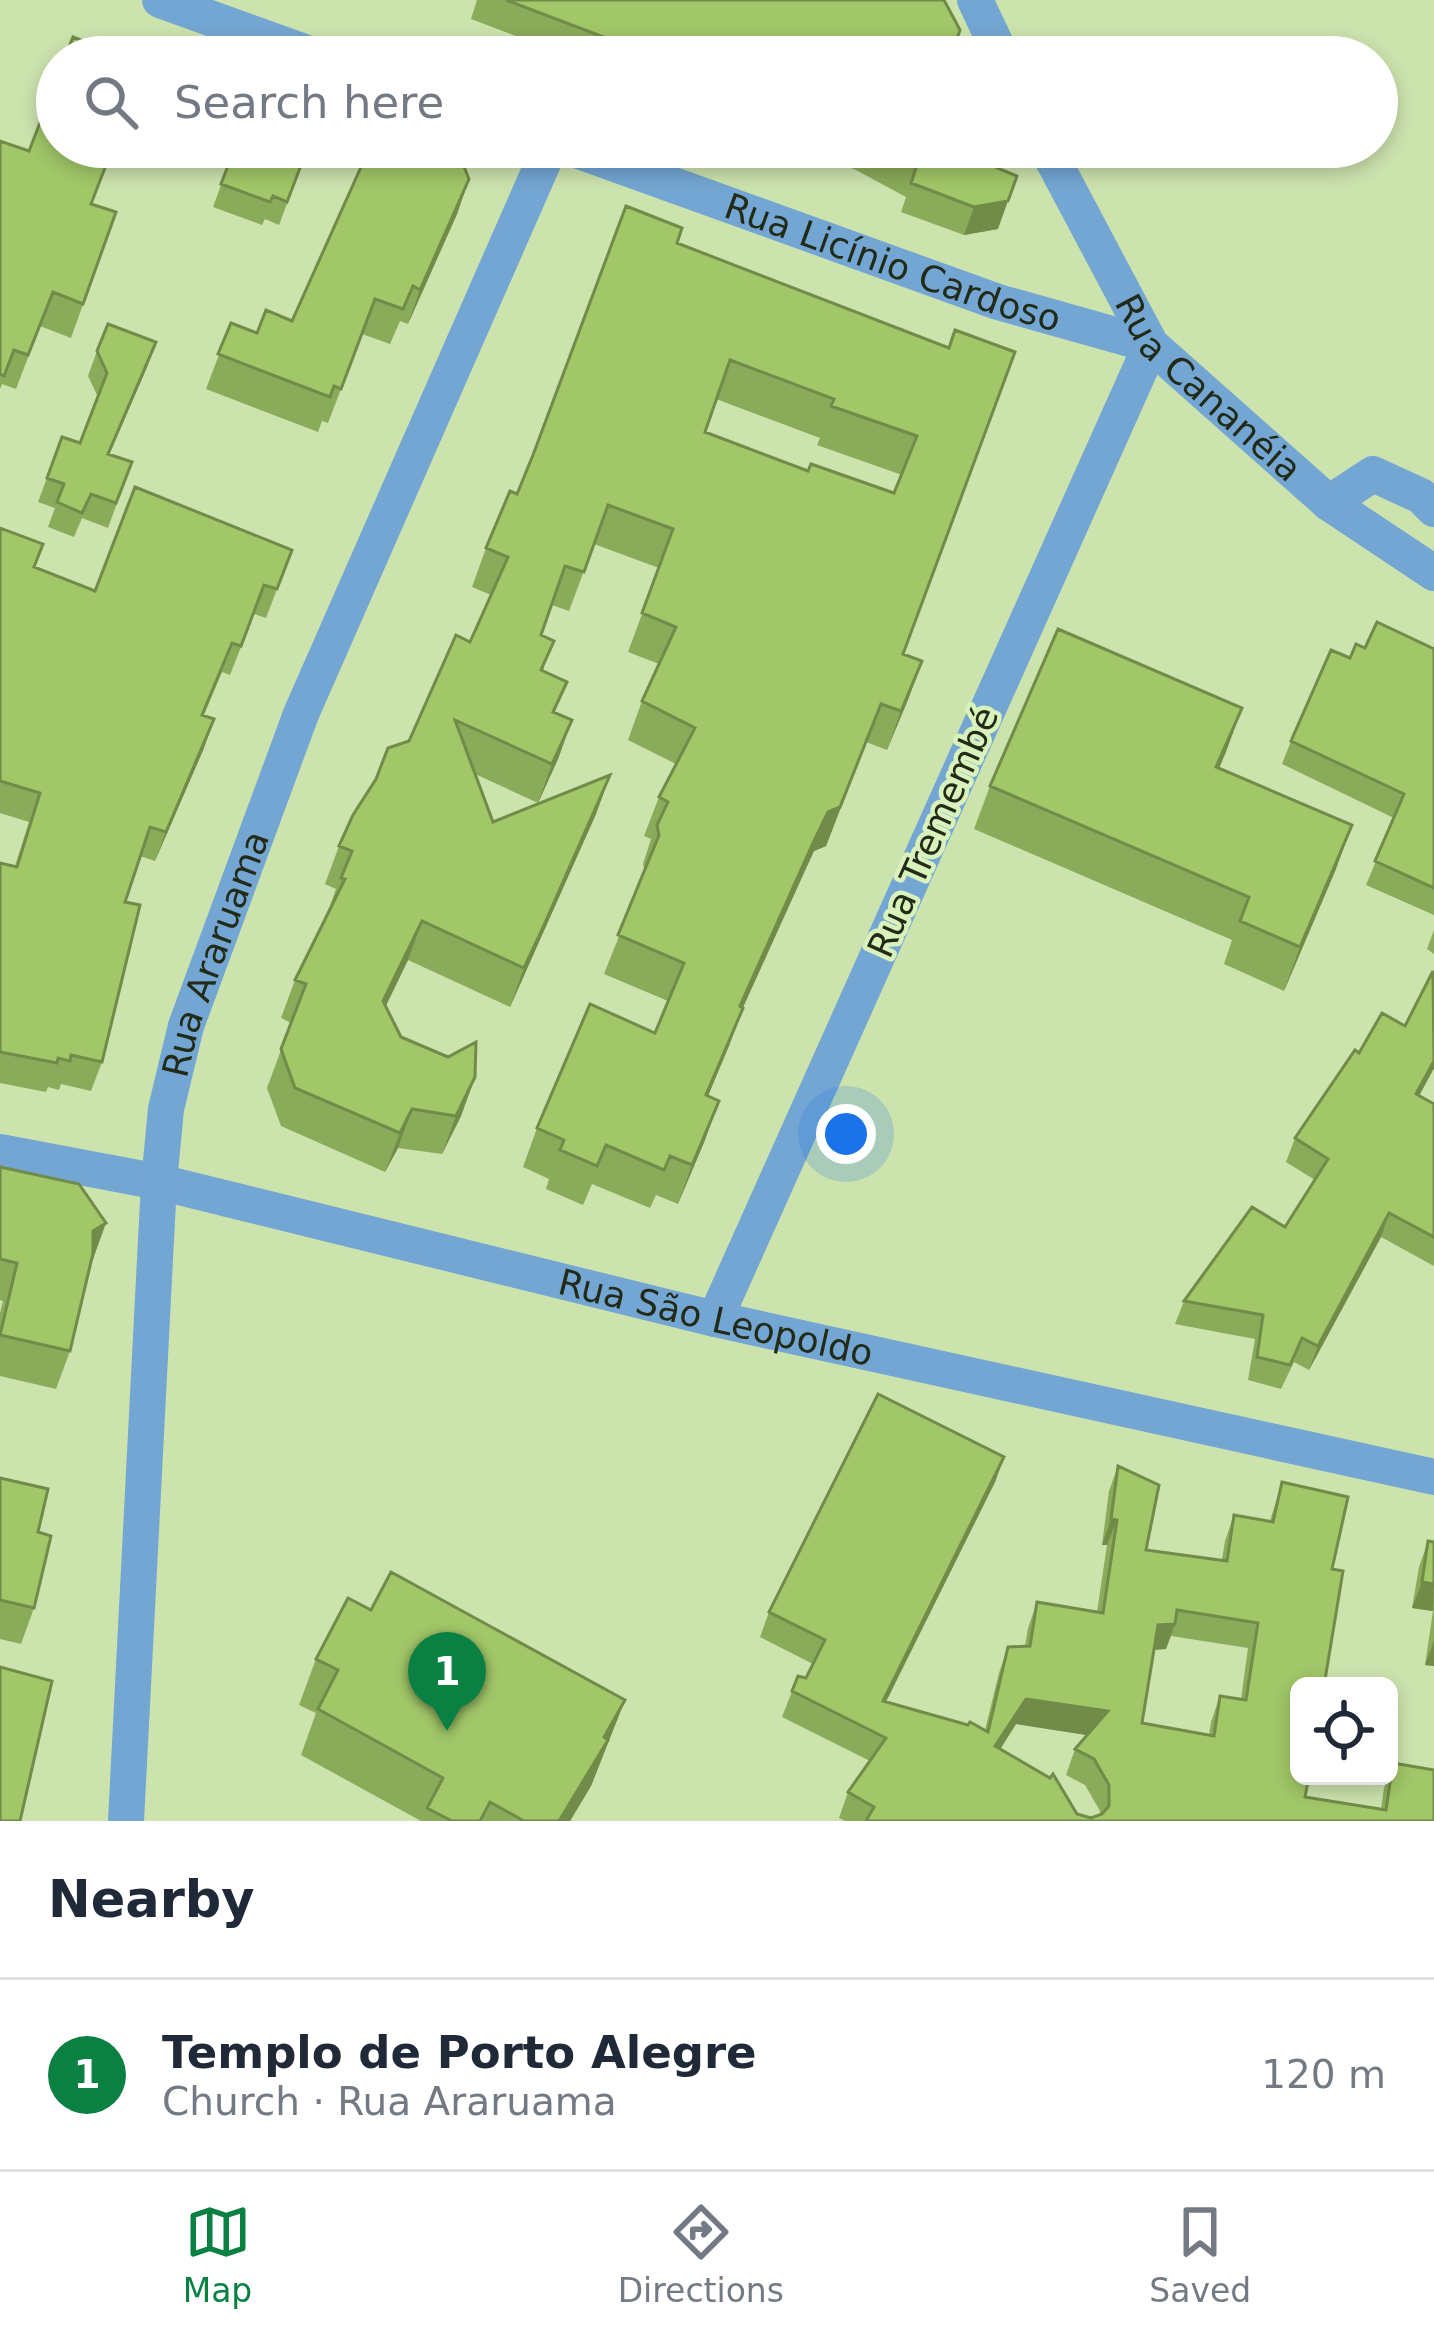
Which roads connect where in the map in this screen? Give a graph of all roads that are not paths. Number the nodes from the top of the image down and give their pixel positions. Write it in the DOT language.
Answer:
graph roads {
  1 [pos="160,0"];
  2 [pos="975,0"];
  3 [pos="260,36"];
  4 [pos="992,36"];
  5 [pos="541,168"];
  6 [pos="626,168"];
  7 [pos="1057,168"];
  8 [pos="1151,345"];
  9 [pos="1430,495"];
  10 [pos="1329,503"];
  11 [pos="1434,573"];
  12 [pos="0,1152"];
  13 [pos="159,1182"];
  14 [pos="715,1319"];
  15 [pos="1434,1477"];
  16 [pos="126,1821"];
  1 -- 3 [label="street"];
  2 -- 4 [label="street"];
  5 -- 13 [label="street, Rua Araruama"];
  6 -- 8 [label="street, Rua Licínio Cardoso"];
  7 -- 8 [label="street, Rua Cananéia"];
  8 -- 10 [label="street, Rua Cananéia"];
  8 -- 14 [label="street, Rua Tremembé"];
  9 -- 10 [label="street"];
  10 -- 11 [label="street, Rua Cananéia"];
  12 -- 13 [label="street, Rua São Leopoldo"];
  13 -- 14 [label="street, Rua São Leopoldo"];
  13 -- 16 [label="street, Rua Araruama"];
  14 -- 15 [label="street, Rua São Leopoldo"];
}
